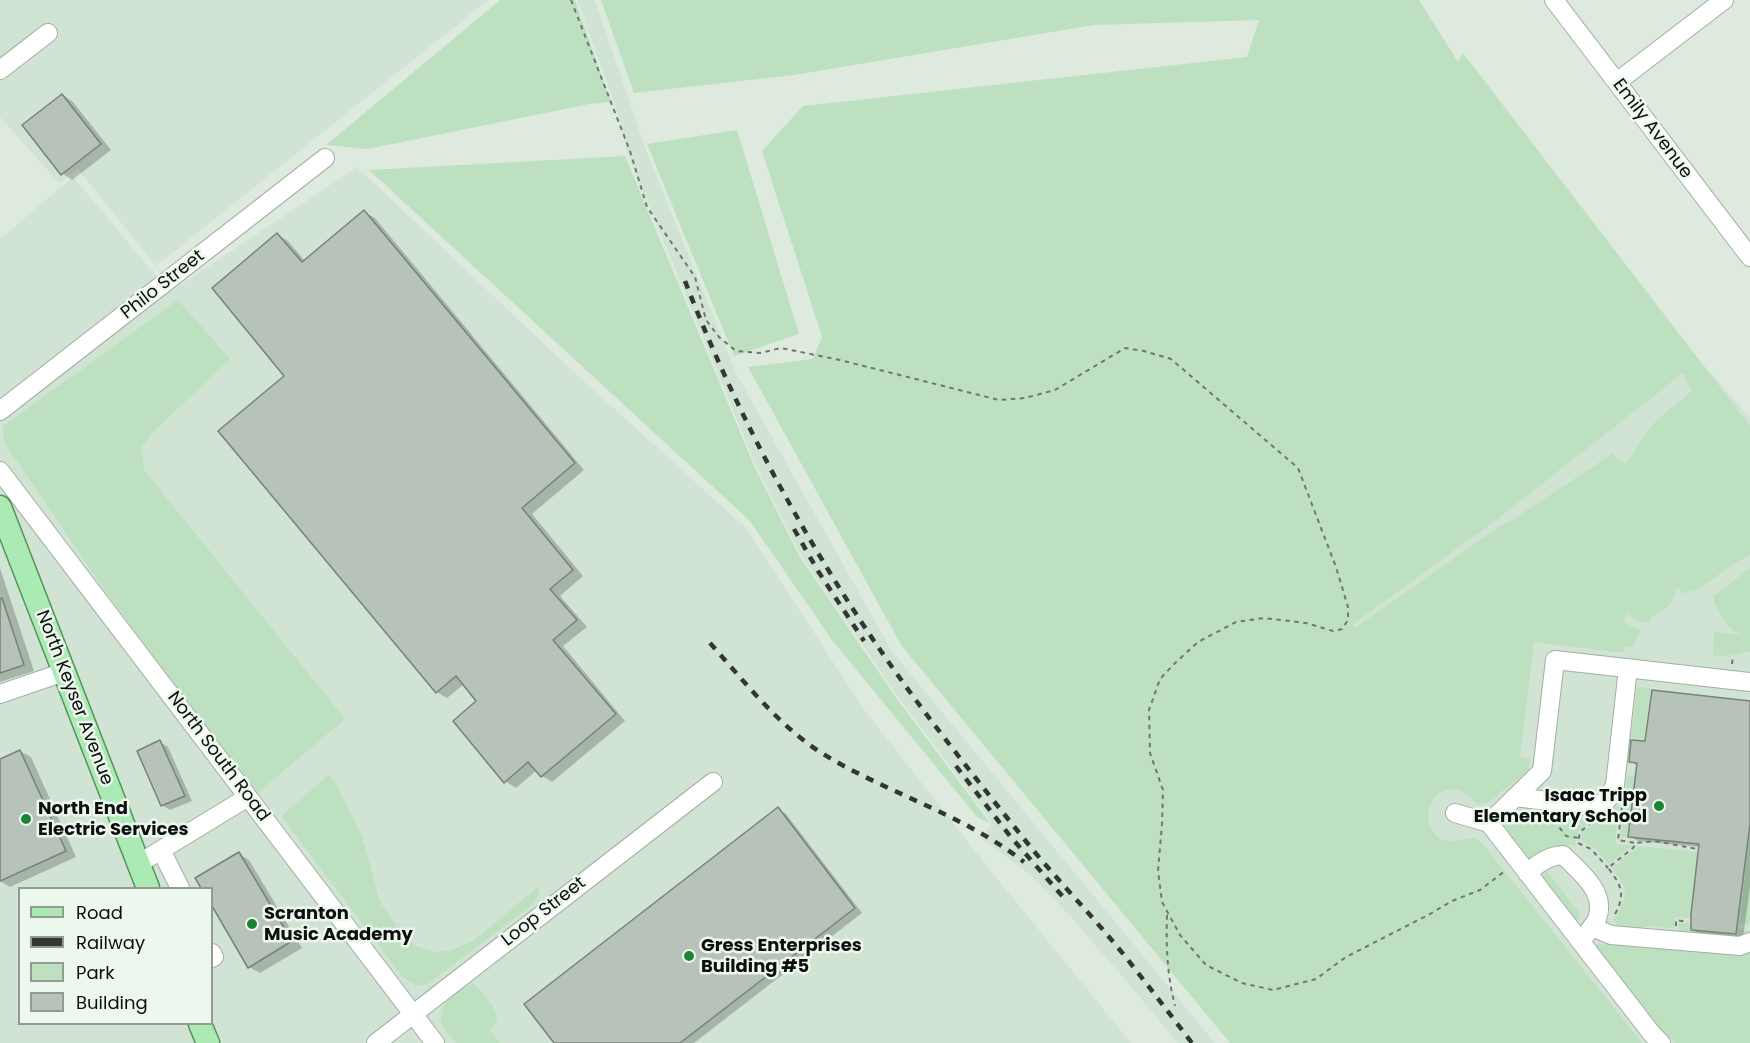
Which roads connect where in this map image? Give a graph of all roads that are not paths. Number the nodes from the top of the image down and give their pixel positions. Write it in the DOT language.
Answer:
graph roads {
  1 [pos="1554,0"];
  2 [pos="1724,0"];
  3 [pos="48,33"];
  4 [pos="0,70"];
  5 [pos="1617,82"];
  6 [pos="325,158"];
  7 [pos="1750,257"];
  8 [pos="0,411"];
  9 [pos="0,471"];
  10 [pos="0,507"];
  11 [pos="1628,668"];
  12 [pos="64,672"];
  13 [pos="1750,682"];
  14 [pos="0,694"];
  15 [pos="713,782"];
  16 [pos="248,797"];
  17 [pos="1515,797"];
  18 [pos="1455,813"];
  19 [pos="1489,823"];
  20 [pos="161,850"];
  21 [pos="138,864"];
  22 [pos="1523,867"];
  23 [pos="148,887"];
  24 [pos="180,887"];
  25 [pos="1586,935"];
  26 [pos="1750,942"];
  27 [pos="413,1014"];
  28 [pos="201,1025"];
  29 [pos="208,1043"];
  30 [pos="376,1043"];
  31 [pos="435,1043"];
  32 [pos="1661,1043"];
  1 -- 5 [label="street, Emily Avenue"];
  2 -- 5 [label="street"];
  3 -- 4 [label="street"];
  5 -- 7 [label="street, Emily Avenue"];
  6 -- 8 [label="street, Philo Street"];
  9 -- 16 [label="street, North South Road"];
  10 -- 12 [label="main road, North Keyser Avenue"];
  11 -- 13 [label="street"];
  11 -- 17 [label="street"];
  11 -- 17 [label="street"];
  12 -- 14 [label="street"];
  12 -- 21 [label="main road, North Keyser Avenue"];
  15 -- 27 [label="street, Loop Street"];
  16 -- 20 [label="street"];
  16 -- 27 [label="street, North South Road"];
  17 -- 19 [label="street"];
  18 -- 19 [label="street"];
  19 -- 22 [label="street"];
  20 -- 21 [label="street"];
  20 -- 24 [label="street"];
  21 -- 23 [label="main road, North Keyser Avenue"];
  22 -- 25 [label="street"];
  22 -- 25 [label="street"];
  25 -- 26 [label="street"];
  25 -- 32 [label="street"];
  27 -- 30 [label="street, Loop Street"];
  27 -- 31 [label="street, North South Road"];
  28 -- 29 [label="main road"];
}
